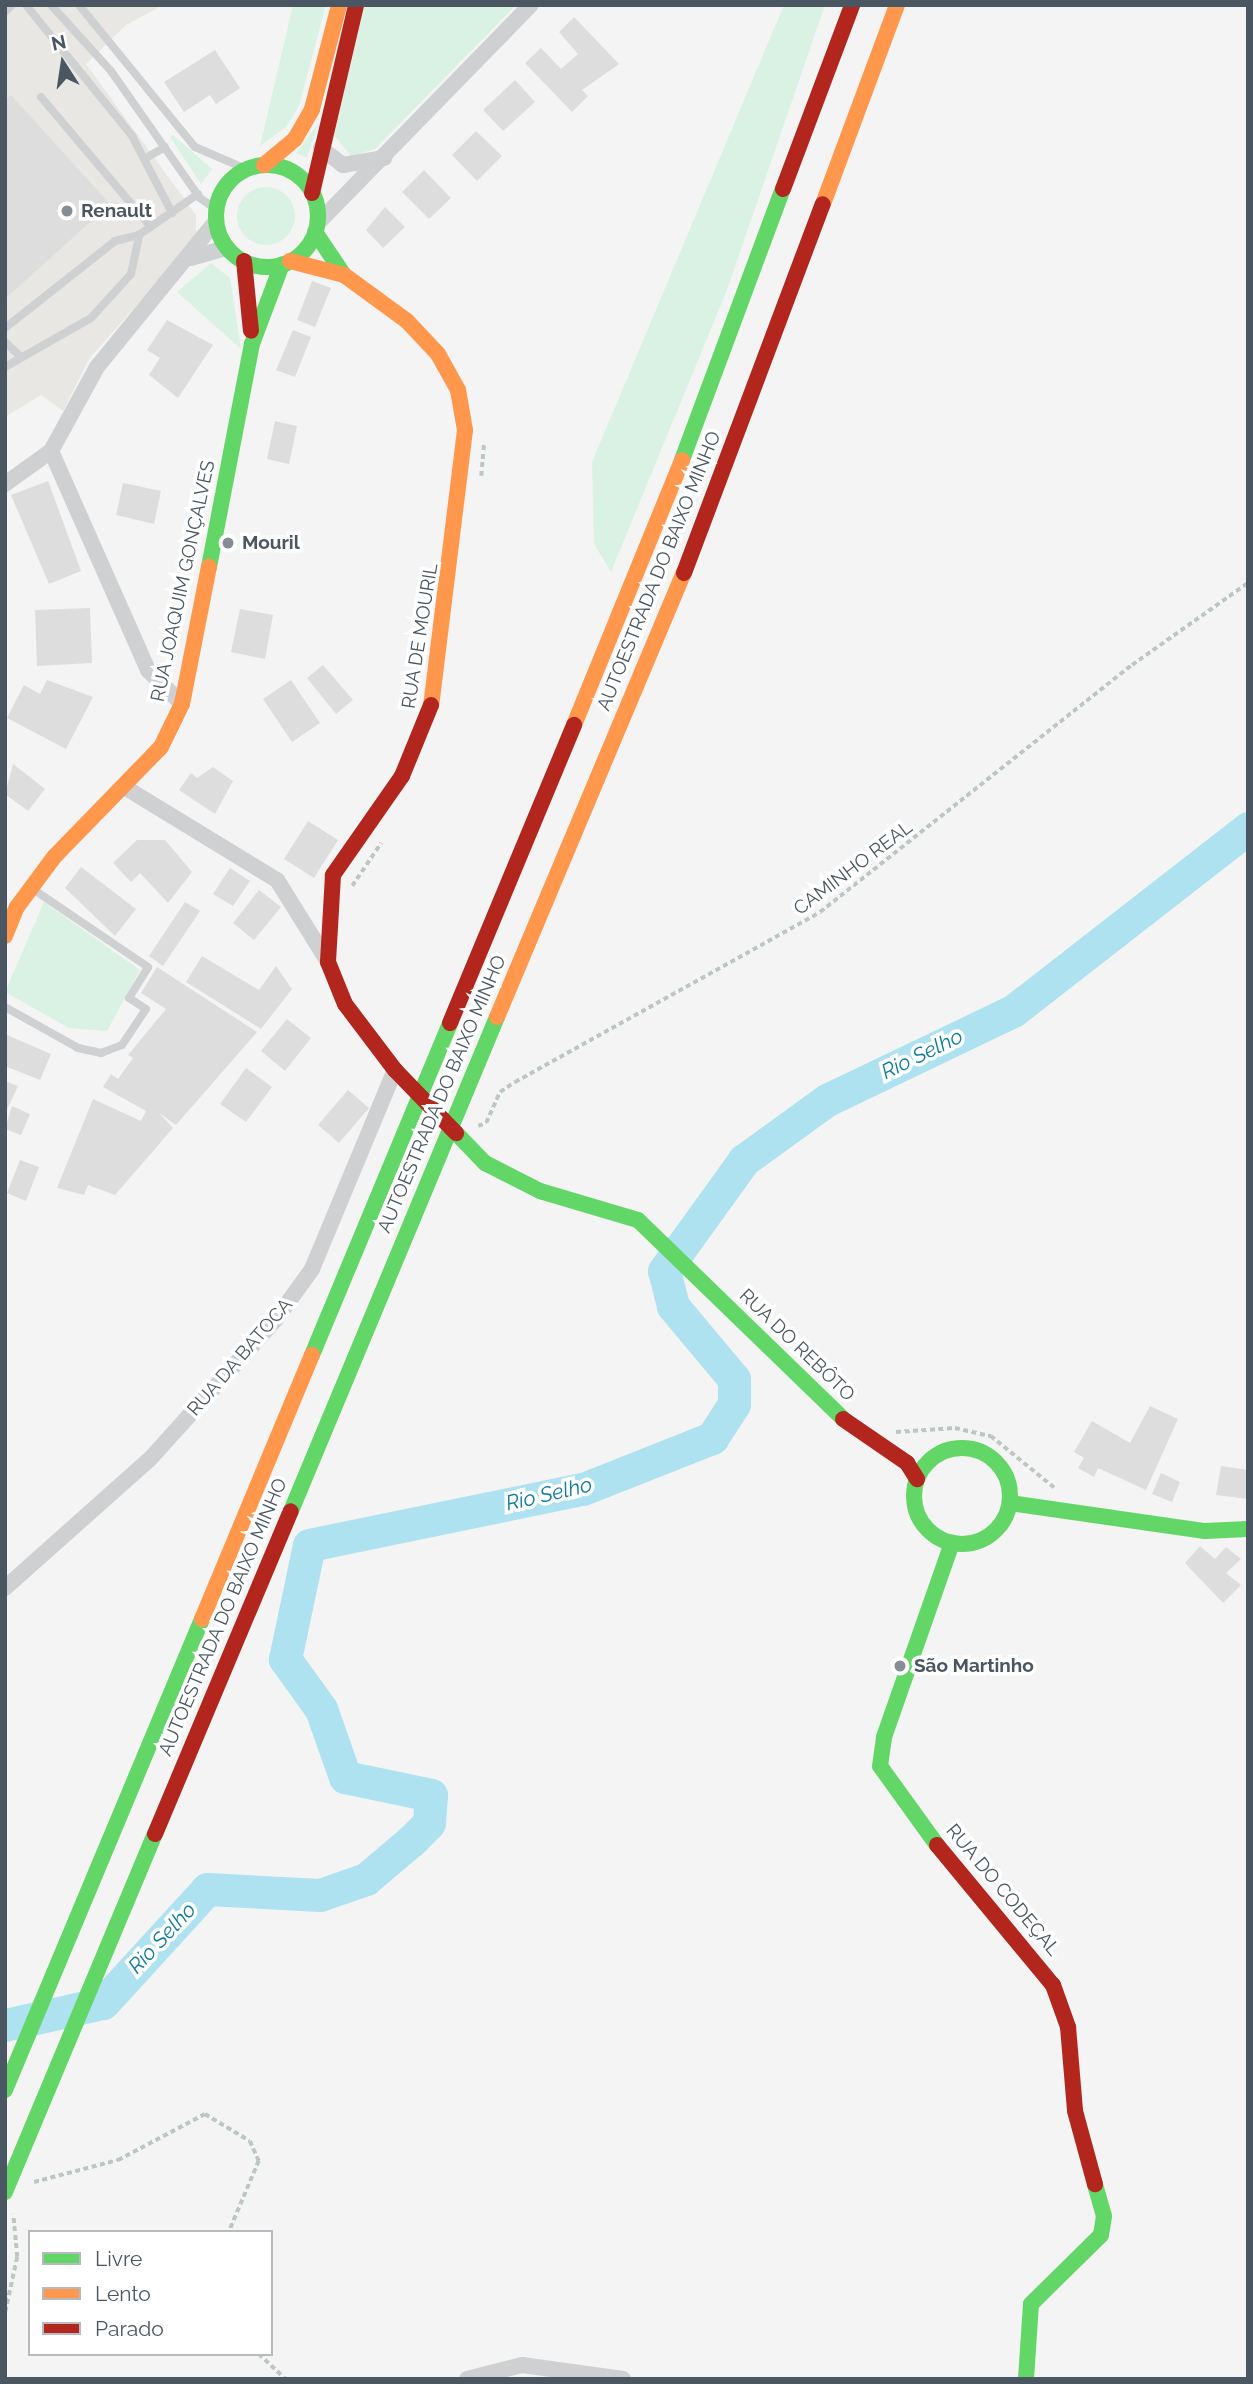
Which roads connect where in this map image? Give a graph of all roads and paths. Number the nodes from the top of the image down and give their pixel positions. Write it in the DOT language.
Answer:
graph roads {
  1 [pos="12,5"];
  2 [pos="26,5"];
  3 [pos="51,5"];
  4 [pos="79,5"];
  5 [pos="338,5"];
  6 [pos="356,5"];
  7 [pos="531,5"];
  8 [pos="852,5"];
  9 [pos="897,5"];
  10 [pos="5,12"];
  11 [pos="41,97"];
  12 [pos="165,146"];
  13 [pos="321,148"];
  14 [pos="146,158"];
  15 [pos="384,158"];
  16 [pos="264,165"];
  17 [pos="246,169"];
  18 [pos="312,193"];
  19 [pos="198,194"];
  20 [pos="172,213"];
  21 [pos="216,215"];
  22 [pos="151,227"];
  23 [pos="316,228"];
  24 [pos="139,235"];
  25 [pos="227,248"];
  26 [pos="191,258"];
  27 [pos="244,261"];
  28 [pos="286,262"];
  29 [pos="344,275"];
  30 [pos="5,328"];
  31 [pos="5,342"];
  32 [pos="252,344"];
  33 [pos="22,357"];
  34 [pos="5,367"];
  35 [pos="51,452"];
  36 [pos="5,484"];
  37 [pos="1248,583"];
  38 [pos="182,704"];
  39 [pos="126,788"];
  40 [pos="32,888"];
  41 [pos="5,936"];
  42 [pos="328,962"];
  43 [pos="5,1007"];
  44 [pos="395,1070"];
  45 [pos="459,1140"];
  46 [pos="654,1232"];
  47 [pos="882,1427"];
  48 [pos="917,1479"];
  49 [pos="1063,1492"];
  50 [pos="1010,1503"];
  51 [pos="1248,1529"];
  52 [pos="953,1543"];
  53 [pos="5,1588"];
  54 [pos="5,2090"];
  55 [pos="42,2180"];
  56 [pos="5,2192"];
  57 [pos="230,2230"];
  58 [pos="16,2233"];
  59 [pos="5,2312"];
  60 [pos="261,2356"];
  61 [pos="286,2379"];
  62 [pos="467,2379"];
  63 [pos="623,2379"];
  64 [pos="1026,2379"];
  1 -- 10 [label="lane"];
  2 -- 14 [label="lane"];
  3 -- 12 [label="lane"];
  4 -- 17 [label="lane"];
  5 -- 16 [label="main road"];
  6 -- 13 [label="main road"];
  7 -- 15 [label="street"];
  8 -- 54 [label="main road, AUTOESTRADA DO BAIXO MINHO"];
  9 -- 56 [label="main road, AUTOESTRADA DO BAIXO MINHO"];
  11 -- 22 [label="lane"];
  12 -- 14 [label="lane"];
  12 -- 19 [label="lane"];
  13 -- 15 [label="street"];
  13 -- 18 [label="main road"];
  14 -- 20 [label="lane"];
  15 -- 23 [label="street"];
  16 -- 17 [label="main road"];
  16 -- 18 [label="main road"];
  17 -- 21 [label="main road"];
  18 -- 23 [label="main road"];
  19 -- 20 [label="lane"];
  19 -- 21 [label="lane"];
  20 -- 22 [label="lane"];
  21 -- 25 [label="main road"];
  21 -- 26 [label="street"];
  22 -- 24 [label="lane"];
  23 -- 28 [label="main road"];
  23 -- 29 [label="main road, RUA DE MOURIL"];
  24 -- 30 [label="lane"];
  24 -- 33 [label="lane"];
  25 -- 26 [label="street"];
  25 -- 27 [label="main road"];
  26 -- 35 [label="street"];
  27 -- 28 [label="main road"];
  27 -- 32 [label="main road"];
  28 -- 29 [label="main road, RUA DE MOURIL"];
  28 -- 32 [label="main road"];
  29 -- 42 [label="main road, RUA DE MOURIL"];
  31 -- 33 [label="lane"];
  32 -- 38 [label="main road, RUA JOAQUIM GONÇALVES"];
  33 -- 34 [label="lane"];
  35 -- 36 [label="street"];
  35 -- 38 [label="street"];
  37 -- 45 [label="path, CAMINHO REAL"];
  38 -- 39 [label="main road, RUA JOAQUIM GONÇALVES"];
  39 -- 40 [label="main road, RUA JOAQUIM GONÇALVES"];
  39 -- 42 [label="street"];
  40 -- 41 [label="main road, RUA JOAQUIM GONÇALVES"];
  40 -- 43 [label="lane"];
  42 -- 44 [label="main road, RUA DE MOURIL"];
  44 -- 45 [label="main road, RUA DE MOURIL"];
  44 -- 53 [label="street, RUA DA BATOCA"];
  45 -- 46 [label="main road, RUA DE MOURIL"];
  46 -- 48 [label="main road, RUA DO REBÔTO"];
  47 -- 49 [label="path"];
  48 -- 50 [label="main road"];
  48 -- 52 [label="main road"];
  50 -- 51 [label="main road"];
  50 -- 52 [label="main road"];
  52 -- 64 [label="main road, RUA DO CODEÇAL"];
  55 -- 57 [label="path"];
  58 -- 59 [label="path"];
  60 -- 61 [label="path"];
  62 -- 63 [label="street"];
}
